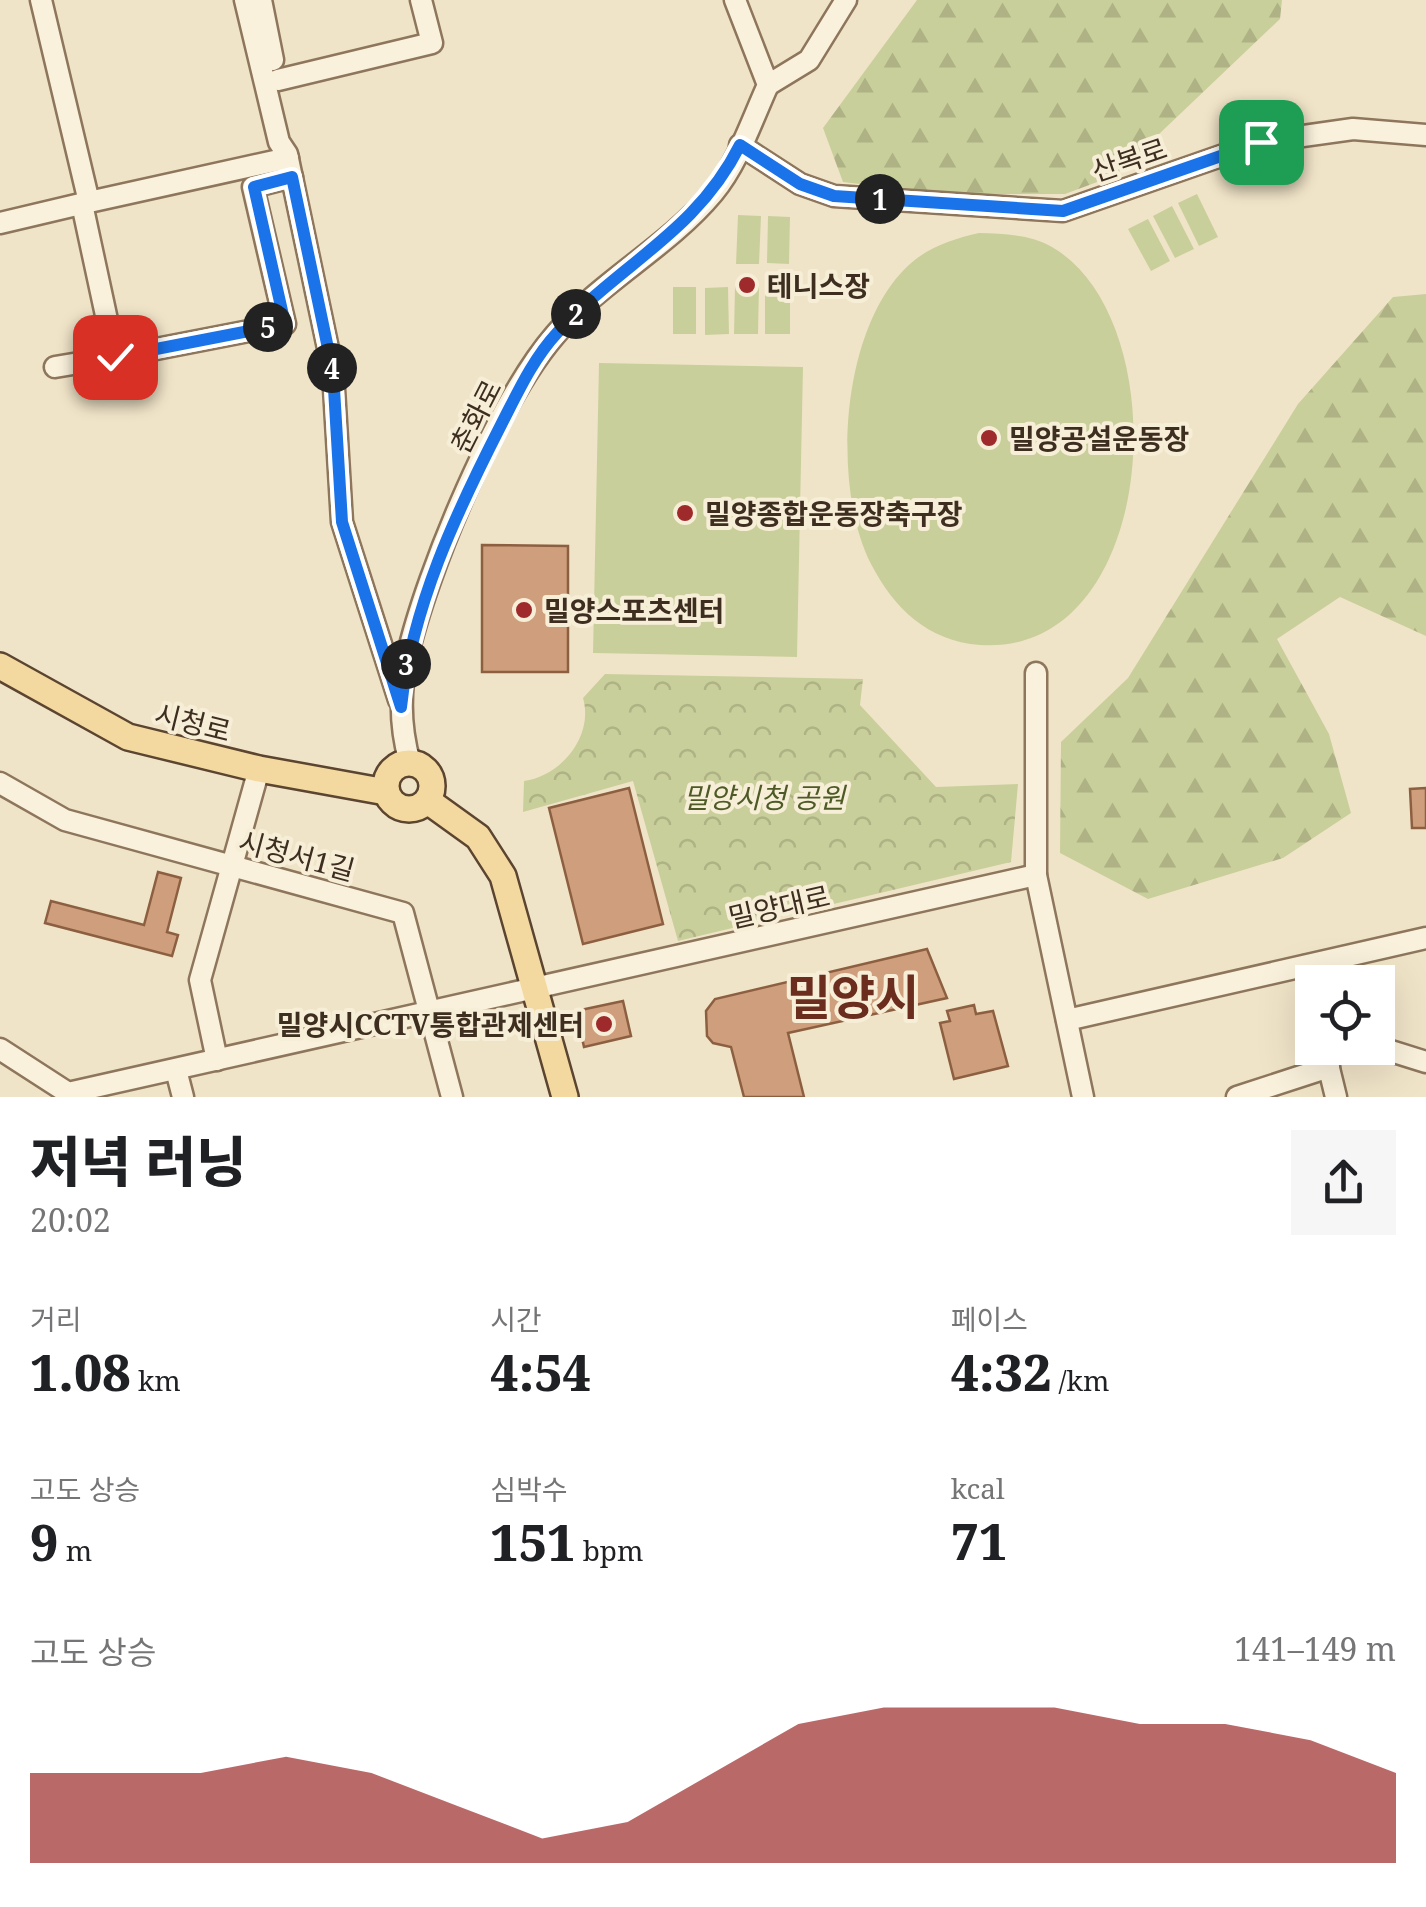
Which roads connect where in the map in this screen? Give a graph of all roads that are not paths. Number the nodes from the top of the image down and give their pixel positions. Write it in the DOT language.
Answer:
graph roads {
  1 [pos="41,0"];
  2 [pos="245,0"];
  3 [pos="260,0"];
  4 [pos="421,0"];
  5 [pos="735,0"];
  6 [pos="846,0"];
  7 [pos="278,80"];
  8 [pos="768,85"];
  9 [pos="1426,135"];
  10 [pos="740,145"];
  11 [pos="289,163"];
  12 [pos="86,203"];
  13 [pos="0,223"];
  14 [pos="115,357"];
  15 [pos="54,366"];
  16 [pos="0,666"];
  17 [pos="1036,673"];
  18 [pos="401,707"];
  19 [pos="410,763"];
  20 [pos="259,768"];
  21 [pos="0,783"];
  22 [pos="386,792"];
  23 [pos="428,801"];
  24 [pos="231,866"];
  25 [pos="1036,875"];
  26 [pos="1426,938"];
  27 [pos="1310,965"];
  28 [pos="1295,968"];
  29 [pos="535,990"];
  30 [pos="430,1013"];
  31 [pos="1067,1020"];
  32 [pos="0,1049"];
  33 [pos="1395,1053"];
  34 [pos="217,1060"];
  35 [pos="1426,1062"];
  36 [pos="1306,1065"];
  37 [pos="1328,1065"];
  38 [pos="176,1070"];
  39 [pos="68,1095"];
  40 [pos="183,1097"];
  41 [pos="452,1097"];
  42 [pos="565,1097"];
  43 [pos="1083,1097"];
  44 [pos="1237,1097"];
  45 [pos="1336,1097"];
  1 -- 12 [label="street"];
  2 -- 11 [label="street"];
  3 -- 7 [label="street"];
  4 -- 7 [label="street"];
  5 -- 8 [label="street"];
  6 -- 8 [label="street"];
  7 -- 11 [label="street"];
  8 -- 10 [label="street, 춘화로"];
  9 -- 10 [label="street, 산복로"];
  10 -- 18 [label="street, 춘화로"];
  11 -- 12 [label="street"];
  11 -- 14 [label="street"];
  11 -- 18 [label="street"];
  12 -- 13 [label="street"];
  12 -- 14 [label="street"];
  14 -- 15 [label="street"];
  16 -- 20 [label="main road, 시청로"];
  17 -- 25 [label="street"];
  18 -- 19 [label="street, 춘화로"];
  19 -- 22 [label="main road"];
  19 -- 23 [label="main road"];
  20 -- 22 [label="main road, 시청로"];
  20 -- 24 [label="street"];
  21 -- 24 [label="street, 시청서1길"];
  22 -- 23 [label="main road"];
  23 -- 29 [label="main road"];
  24 -- 30 [label="street, 시청서1길"];
  24 -- 34 [label="street"];
  25 -- 29 [label="street, 밀양대로"];
  25 -- 31 [label="street"];
  26 -- 27 [label="street"];
  28 -- 31 [label="street"];
  29 -- 30 [label="street, 밀양대로"];
  29 -- 42 [label="main road"];
  30 -- 34 [label="street, 밀양대로"];
  30 -- 41 [label="street, 시청서1길"];
  31 -- 43 [label="street"];
  32 -- 39 [label="street"];
  33 -- 35 [label="street"];
  34 -- 38 [label="street, 밀양대로"];
  36 -- 44 [label="street"];
  37 -- 45 [label="street"];
  38 -- 39 [label="street, 밀양대로"];
  38 -- 40 [label="street"];
}
